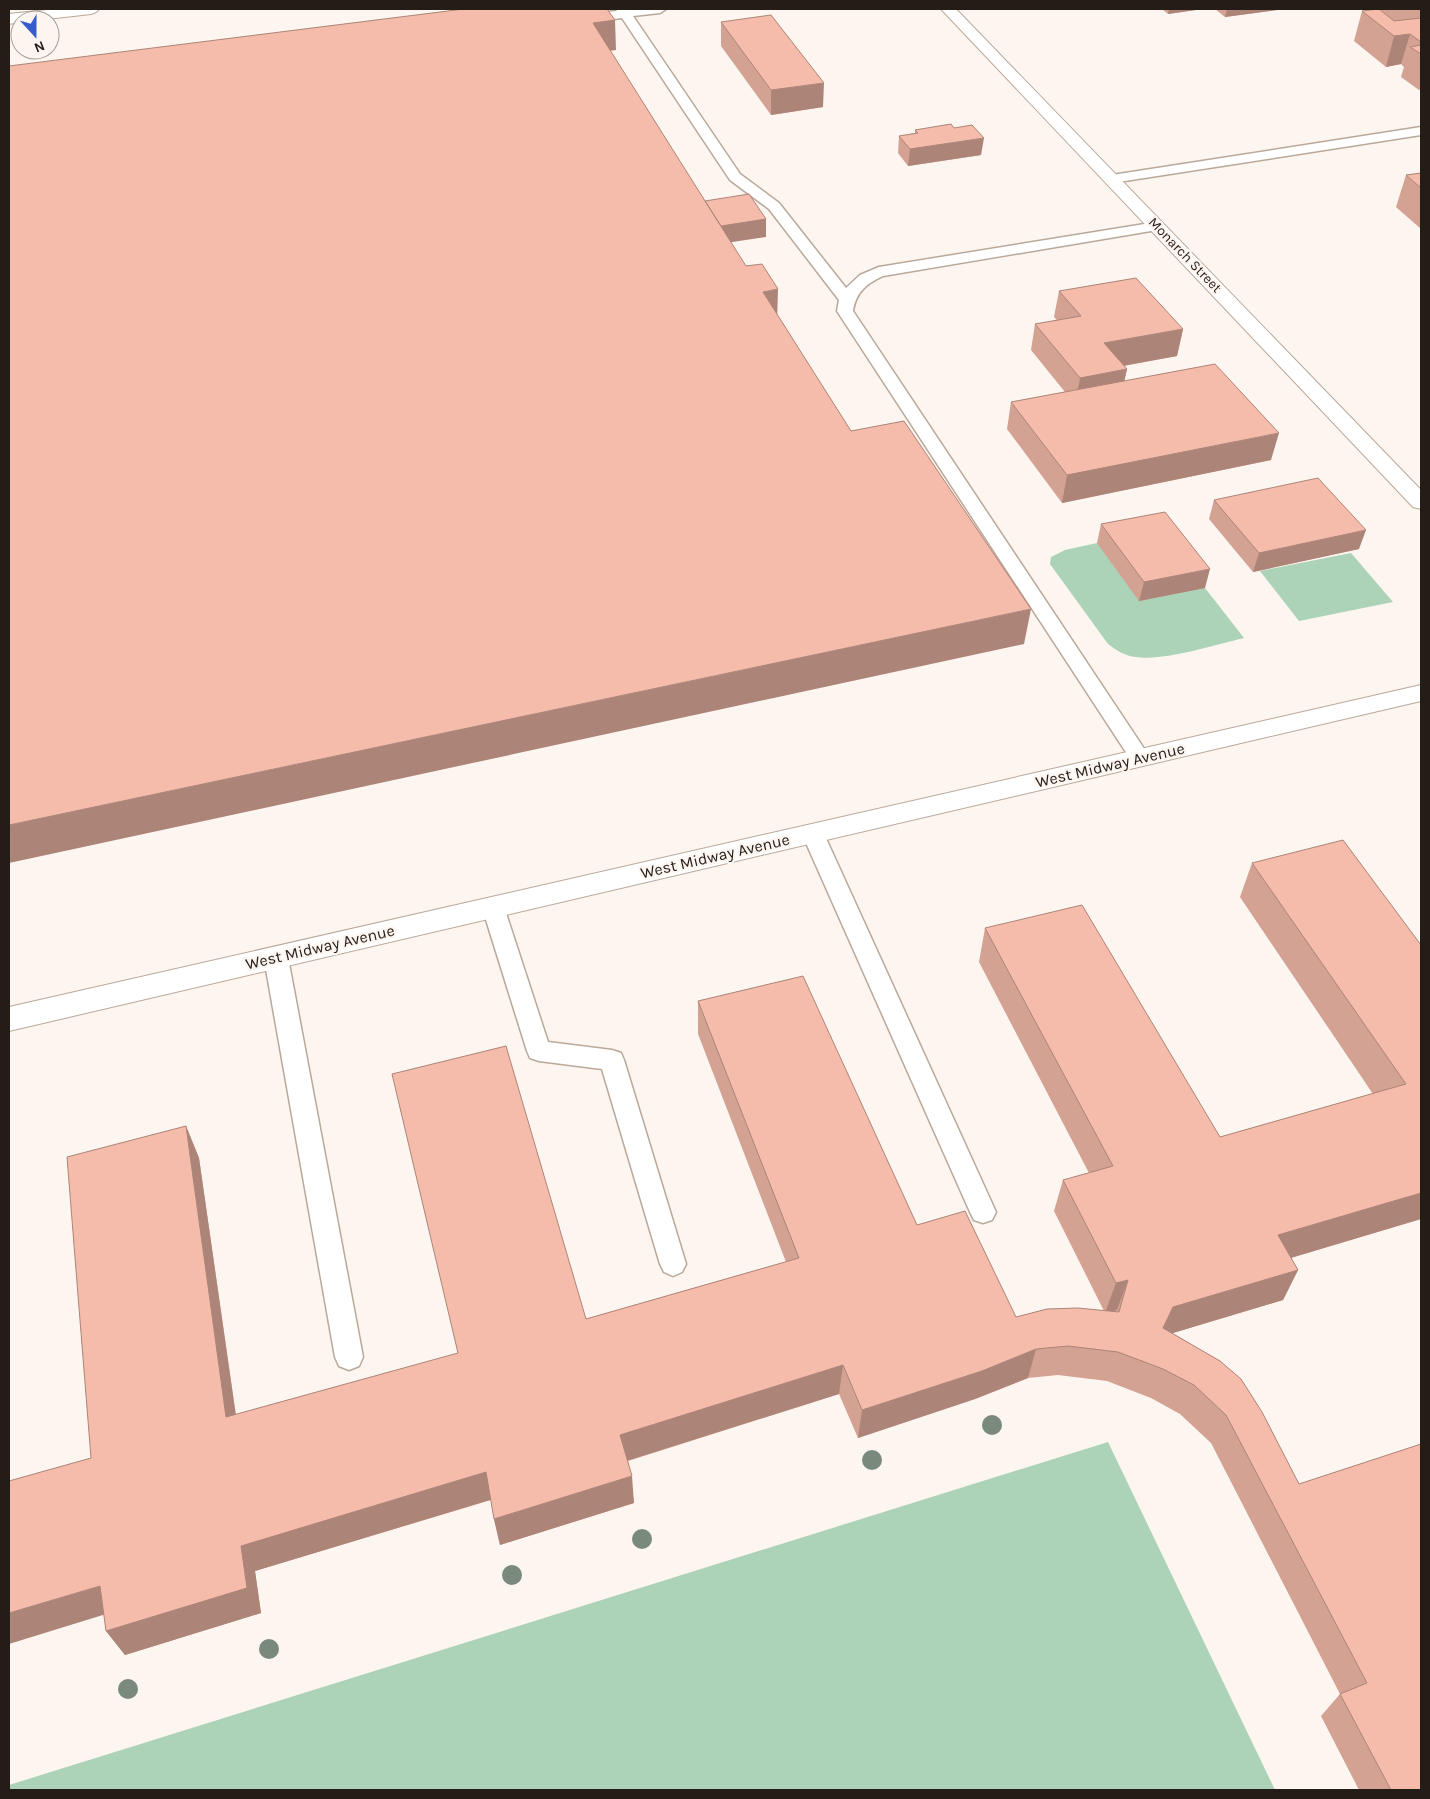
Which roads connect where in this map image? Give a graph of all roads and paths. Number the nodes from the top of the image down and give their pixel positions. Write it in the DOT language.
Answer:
graph roads {
  1 [pos="91,9"];
  2 [pos="660,9"];
  3 [pos="948,9"];
  4 [pos="623,11"];
  5 [pos="9,19"];
  6 [pos="568,20"];
  7 [pos="1421,131"];
  8 [pos="1112,179"];
  9 [pos="1157,226"];
  10 [pos="846,298"];
  11 [pos="1421,502"];
  12 [pos="1421,693"];
  13 [pos="1140,758"];
  14 [pos="813,834"];
  15 [pos="493,907"];
  16 [pos="276,958"];
  17 [pos="9,1019"];
  18 [pos="983,1212"];
  19 [pos="673,1264"];
  20 [pos="349,1357"];
  1 -- 5 [label="street"];
  2 -- 4 [label="lane"];
  3 -- 8 [label="street, Monarch Street"];
  4 -- 6 [label="lane"];
  4 -- 10 [label="lane"];
  7 -- 8 [label="lane"];
  8 -- 9 [label="street, Monarch Street"];
  9 -- 10 [label="lane"];
  9 -- 11 [label="street, Monarch Street"];
  10 -- 13 [label="lane"];
  12 -- 13 [label="street, West Midway Avenue"];
  13 -- 14 [label="street, West Midway Avenue"];
  14 -- 15 [label="street, West Midway Avenue"];
  14 -- 18 [label="lane"];
  15 -- 16 [label="street, West Midway Avenue"];
  15 -- 19 [label="lane"];
  16 -- 17 [label="street, West Midway Avenue"];
  16 -- 20 [label="lane"];
}
